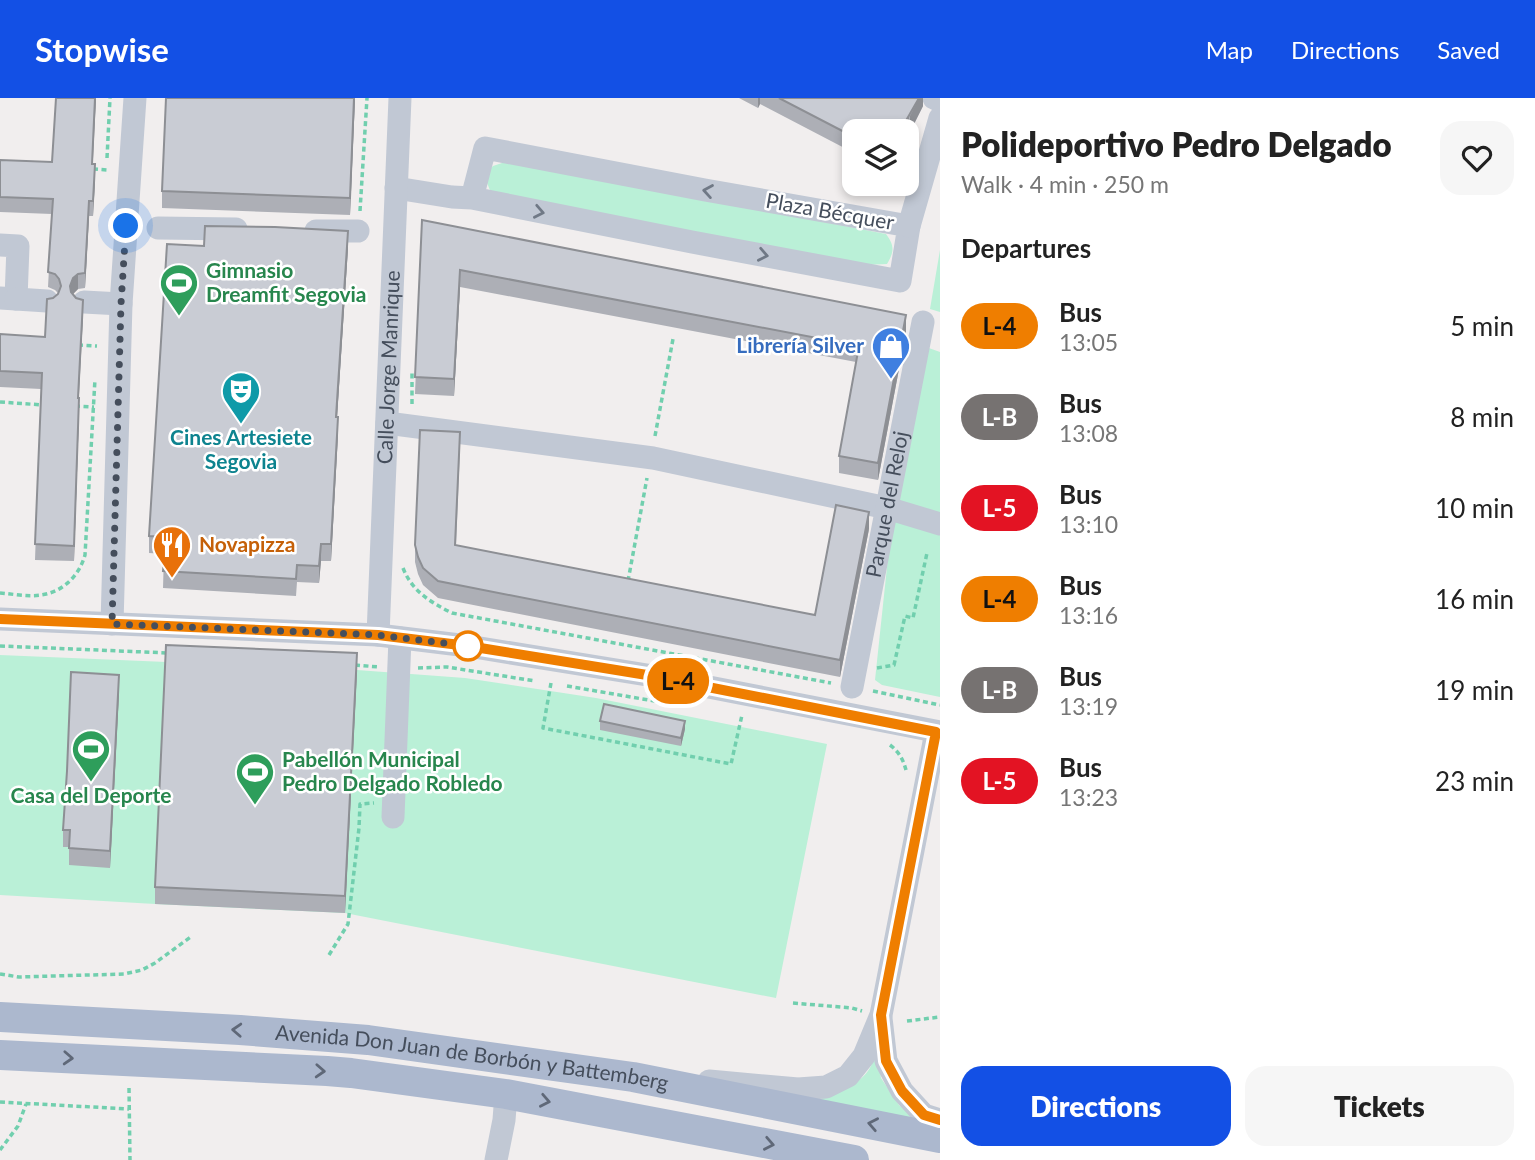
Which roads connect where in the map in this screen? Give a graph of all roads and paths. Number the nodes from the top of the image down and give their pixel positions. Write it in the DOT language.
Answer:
graph roads {
  1 [pos="110,98"];
  2 [pos="135,98"];
  3 [pos="367,98"];
  4 [pos="400,98"];
  5 [pos="933,98"];
  6 [pos="940,101"];
  7 [pos="940,118"];
  8 [pos="107,158"];
  9 [pos="93,170"];
  10 [pos="107,170"];
  11 [pos="396,188"];
  12 [pos="472,198"];
  13 [pos="909,226"];
  14 [pos="159,228"];
  15 [pos="252,230"];
  16 [pos="292,230"];
  17 [pos="358,231"];
  18 [pos="0,245"];
  19 [pos="8,298"];
  20 [pos="47,302"];
  21 [pos="84,302"];
  22 [pos="121,304"];
  23 [pos="923,322"];
  24 [pos="69,345"];
  25 [pos="97,346"];
  26 [pos="96,371"];
  27 [pos="412,374"];
  28 [pos="0,402"];
  29 [pos="54,405"];
  30 [pos="67,406"];
  31 [pos="94,407"];
  32 [pos="387,423"];
  33 [pos="412,426"];
  34 [pos="887,508"];
  35 [pos="940,524"];
  36 [pos="927,553"];
  37 [pos="402,565"];
  38 [pos="0,593"];
  39 [pos="0,619"];
  40 [pos="112,624"];
  41 [pos="389,637"];
  42 [pos="0,646"];
  43 [pos="156,652"];
  44 [pos="175,653"];
  45 [pos="174,659"];
  46 [pos="344,664"];
  47 [pos="399,668"];
  48 [pos="853,680"];
  49 [pos="538,681"];
  50 [pos="551,683"];
  51 [pos="565,686"];
  52 [pos="674,704"];
  53 [pos="940,705"];
  54 [pos="742,715"];
  55 [pos="938,732"];
  56 [pos="888,743"];
  57 [pos="909,781"];
  58 [pos="393,810"];
  59 [pos="192,936"];
  60 [pos="329,955"];
  61 [pos="0,974"];
  62 [pos="793,1003"];
  63 [pos="873,1013"];
  64 [pos="0,1017"];
  65 [pos="940,1017"];
  66 [pos="907,1021"];
  67 [pos="0,1055"];
  68 [pos="633,1077"];
  69 [pos="129,1088"];
  70 [pos="506,1094"];
  71 [pos="0,1102"];
  72 [pos="26,1104"];
  73 [pos="129,1109"];
  74 [pos="940,1120"];
  75 [pos="940,1138"];
  76 [pos="0,1150"];
  77 [pos="130,1160"];
  78 [pos="496,1160"];
  79 [pos="854,1160"];
  1 -- 8 [label="path"];
  2 -- 22 [label="street"];
  3 -- 17 [label="path"];
  4 -- 11 [label="street, Calle Jorge Manrique"];
  5 -- 6 [label="street"];
  7 -- 13 [label="street"];
  9 -- 10 [label="path"];
  11 -- 12 [label="street, Plaza Bécquer"];
  11 -- 32 [label="street, Calle Jorge Manrique"];
  13 -- 12 [label="street, Plaza Bécquer, one-way"];
  12 -- 13 [label="street, Plaza Bécquer, one-way"];
  14 -- 15 [label="street"];
  16 -- 17 [label="street"];
  18 -- 19 [label="street"];
  19 -- 20 [label="street"];
  21 -- 22 [label="street"];
  22 -- 40 [label="street"];
  23 -- 34 [label="street, Parque del Reloj"];
  24 -- 25 [label="path"];
  26 -- 31 [label="path"];
  27 -- 33 [label="path"];
  28 -- 29 [label="path"];
  30 -- 31 [label="path"];
  31 -- 38 [label="path"];
  32 -- 33 [label="street"];
  32 -- 41 [label="street, Calle Jorge Manrique"];
  33 -- 34 [label="street"];
  34 -- 35 [label="street"];
  34 -- 48 [label="street, Parque del Reloj"];
  36 -- 48 [label="path"];
  37 -- 48 [label="path"];
  39 -- 40 [label="street"];
  40 -- 41 [label="street"];
  41 -- 47 [label="street, Calle Jorge Manrique"];
  41 -- 55 [label="street"];
  42 -- 43 [label="path"];
  43 -- 44 [label="path"];
  43 -- 45 [label="path"];
  46 -- 47 [label="path"];
  47 -- 49 [label="path"];
  47 -- 58 [label="street, Calle Jorge Manrique"];
  48 -- 53 [label="path"];
  50 -- 54 [label="path"];
  51 -- 52 [label="path"];
  55 -- 63 [label="street"];
  56 -- 57 [label="path"];
  58 -- 60 [label="path"];
  59 -- 61 [label="path"];
  62 -- 63 [label="path"];
  63 -- 68 [label="street"];
  63 -- 74 [label="street"];
  68 -- 64 [label="main road, Avenida Don Juan de Borbón y Battemberg, one-way"];
  65 -- 66 [label="path"];
  67 -- 70 [label="main road, Avenida Don Juan de Borbón y Battemberg, one-way"];
  75 -- 68 [label="main road, Avenida Don Juan de Borbón y Battemberg, one-way"];
  69 -- 73 [label="path"];
  70 -- 78 [label="street"];
  70 -- 79 [label="main road, Avenida Don Juan de Borbón y Battemberg, one-way"];
  71 -- 72 [label="path"];
  72 -- 73 [label="path"];
  72 -- 76 [label="path"];
  73 -- 77 [label="path"];
}
